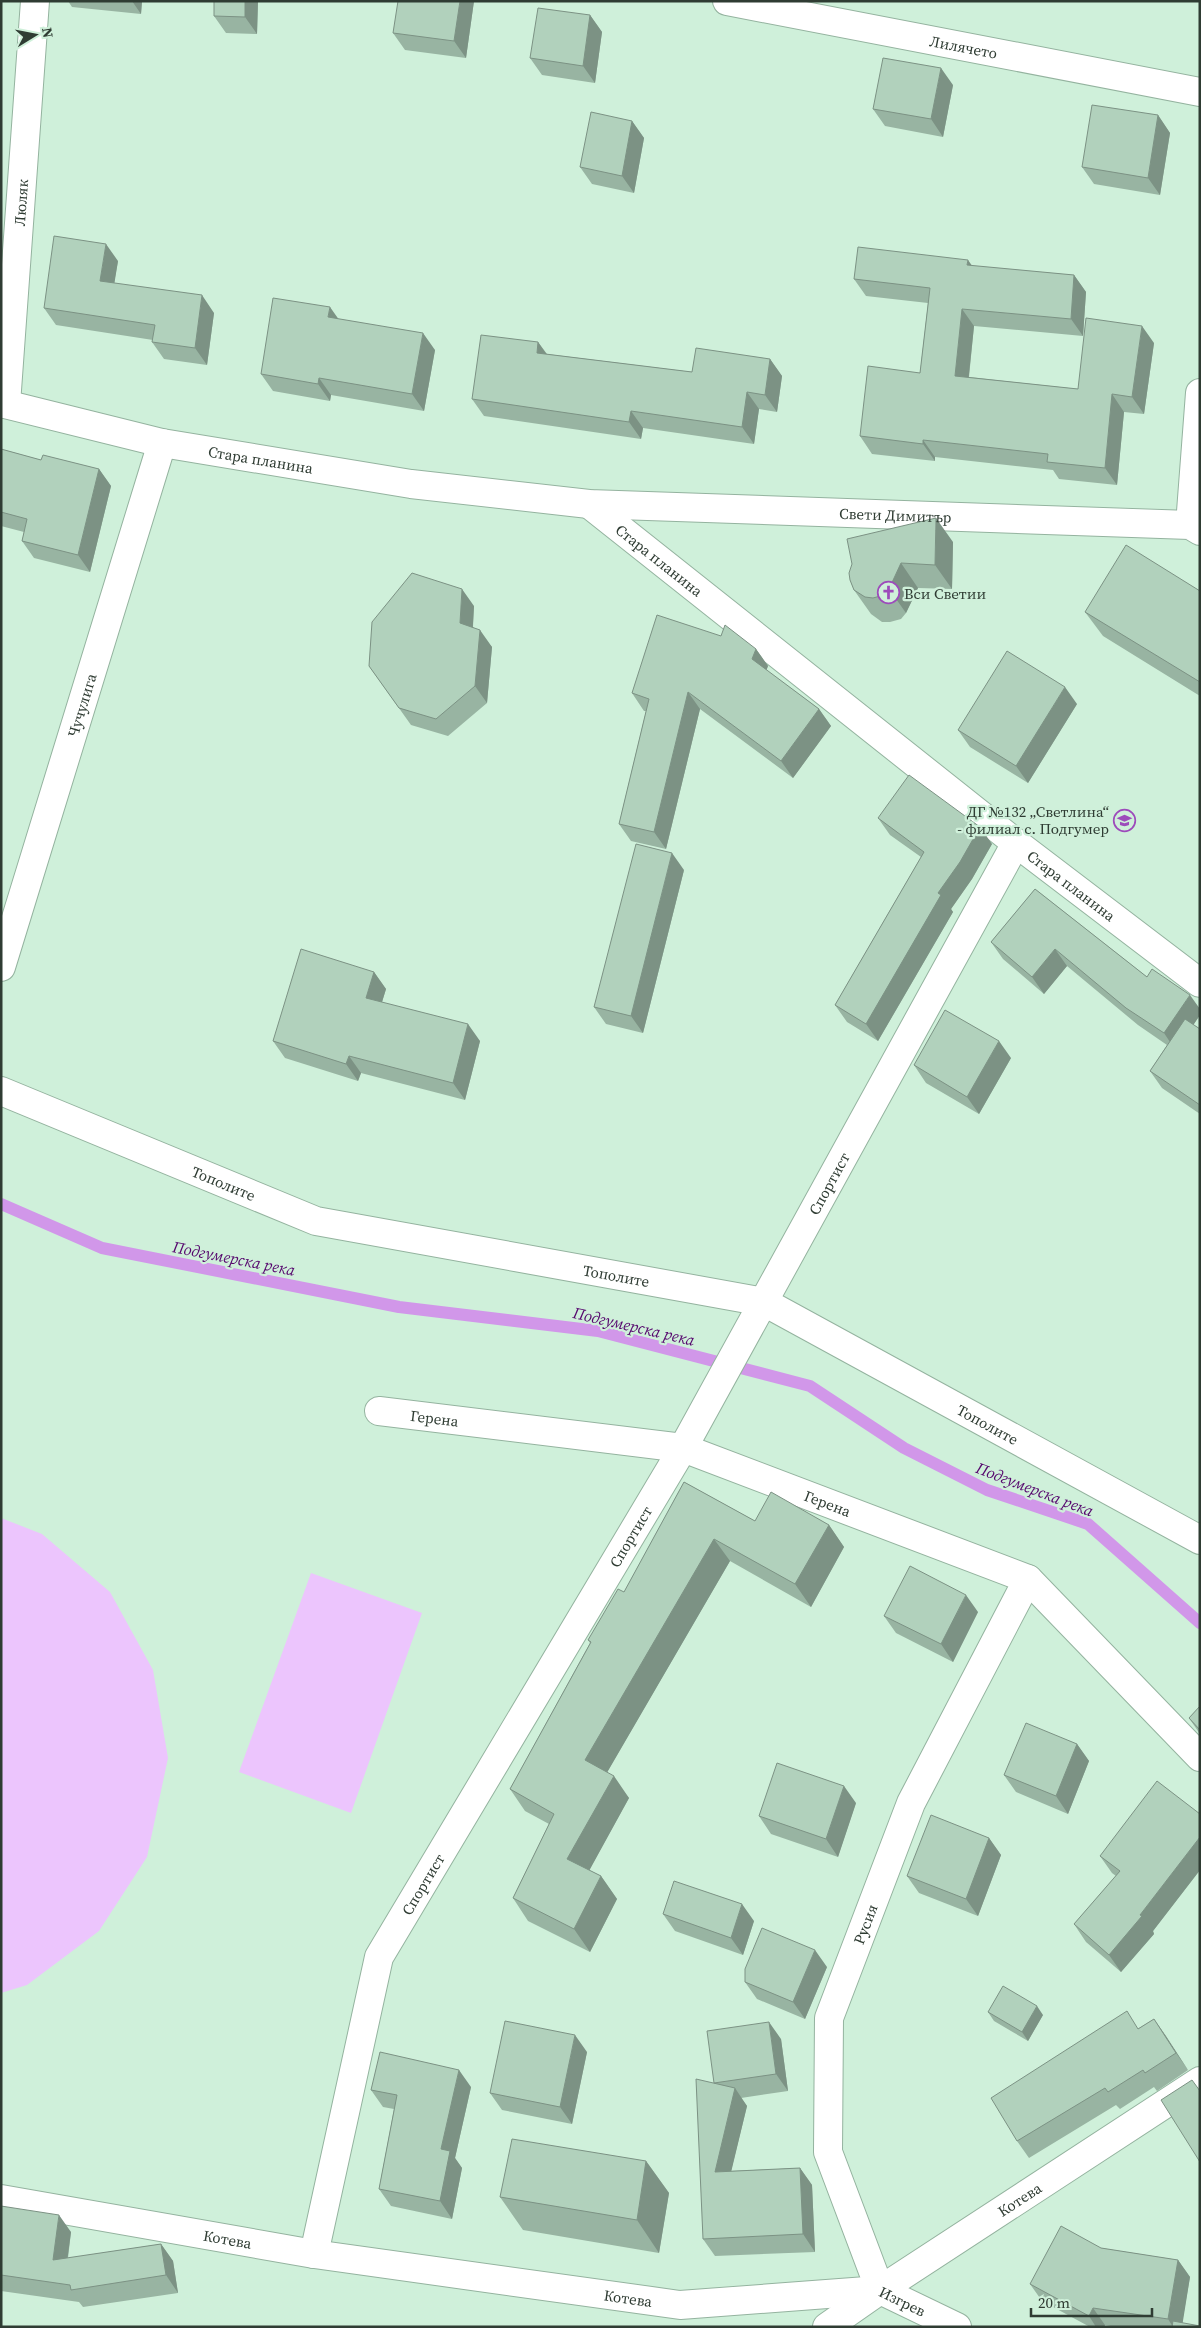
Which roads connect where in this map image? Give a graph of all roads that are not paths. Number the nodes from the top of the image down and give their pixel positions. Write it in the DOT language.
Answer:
graph roads {
  1 [pos="35,1"];
  2 [pos="727,1"];
  3 [pos="1200,92"];
  4 [pos="1200,393"];
  5 [pos="3,403"];
  6 [pos="162,442"];
  7 [pos="589,504"];
  8 [pos="1195,528"];
  9 [pos="1016,843"];
  10 [pos="1,967"];
  11 [pos="1200,983"];
  12 [pos="1,1091"];
  13 [pos="764,1302"];
  14 [pos="379,1411"];
  15 [pos="684,1448"];
  16 [pos="1200,1540"];
  17 [pos="1028,1579"];
  18 [pos="1200,1757"];
  19 [pos="1200,2081"];
  20 [pos="1,2199"];
  21 [pos="314,2254"];
  22 [pos="880,2290"];
  23 [pos="827,2327"];
  24 [pos="957,2327"];
  1 -- 5 [label="street, Люляк"];
  2 -- 3 [label="street, Лилячето"];
  4 -- 8 [label="street"];
  5 -- 6 [label="street, Стара планина"];
  6 -- 7 [label="street, Стара планина"];
  6 -- 10 [label="street, Чучулига"];
  7 -- 8 [label="street, Свети Димитър"];
  7 -- 9 [label="street, Стара планина"];
  9 -- 11 [label="street, Стара планина"];
  9 -- 13 [label="street, Спортист"];
  12 -- 13 [label="street, Тополите"];
  13 -- 15 [label="street, Спортист"];
  13 -- 16 [label="street, Тополите"];
  14 -- 15 [label="street, Герена"];
  15 -- 17 [label="street, Герена"];
  15 -- 21 [label="street, Спортист"];
  17 -- 18 [label="street, Герена"];
  17 -- 22 [label="street, Русия"];
  19 -- 22 [label="street, Котева"];
  20 -- 21 [label="street, Котева"];
  21 -- 22 [label="street, Котева"];
  22 -- 23 [label="street, Изгрев"];
  22 -- 24 [label="street, Изгрев"];
}
